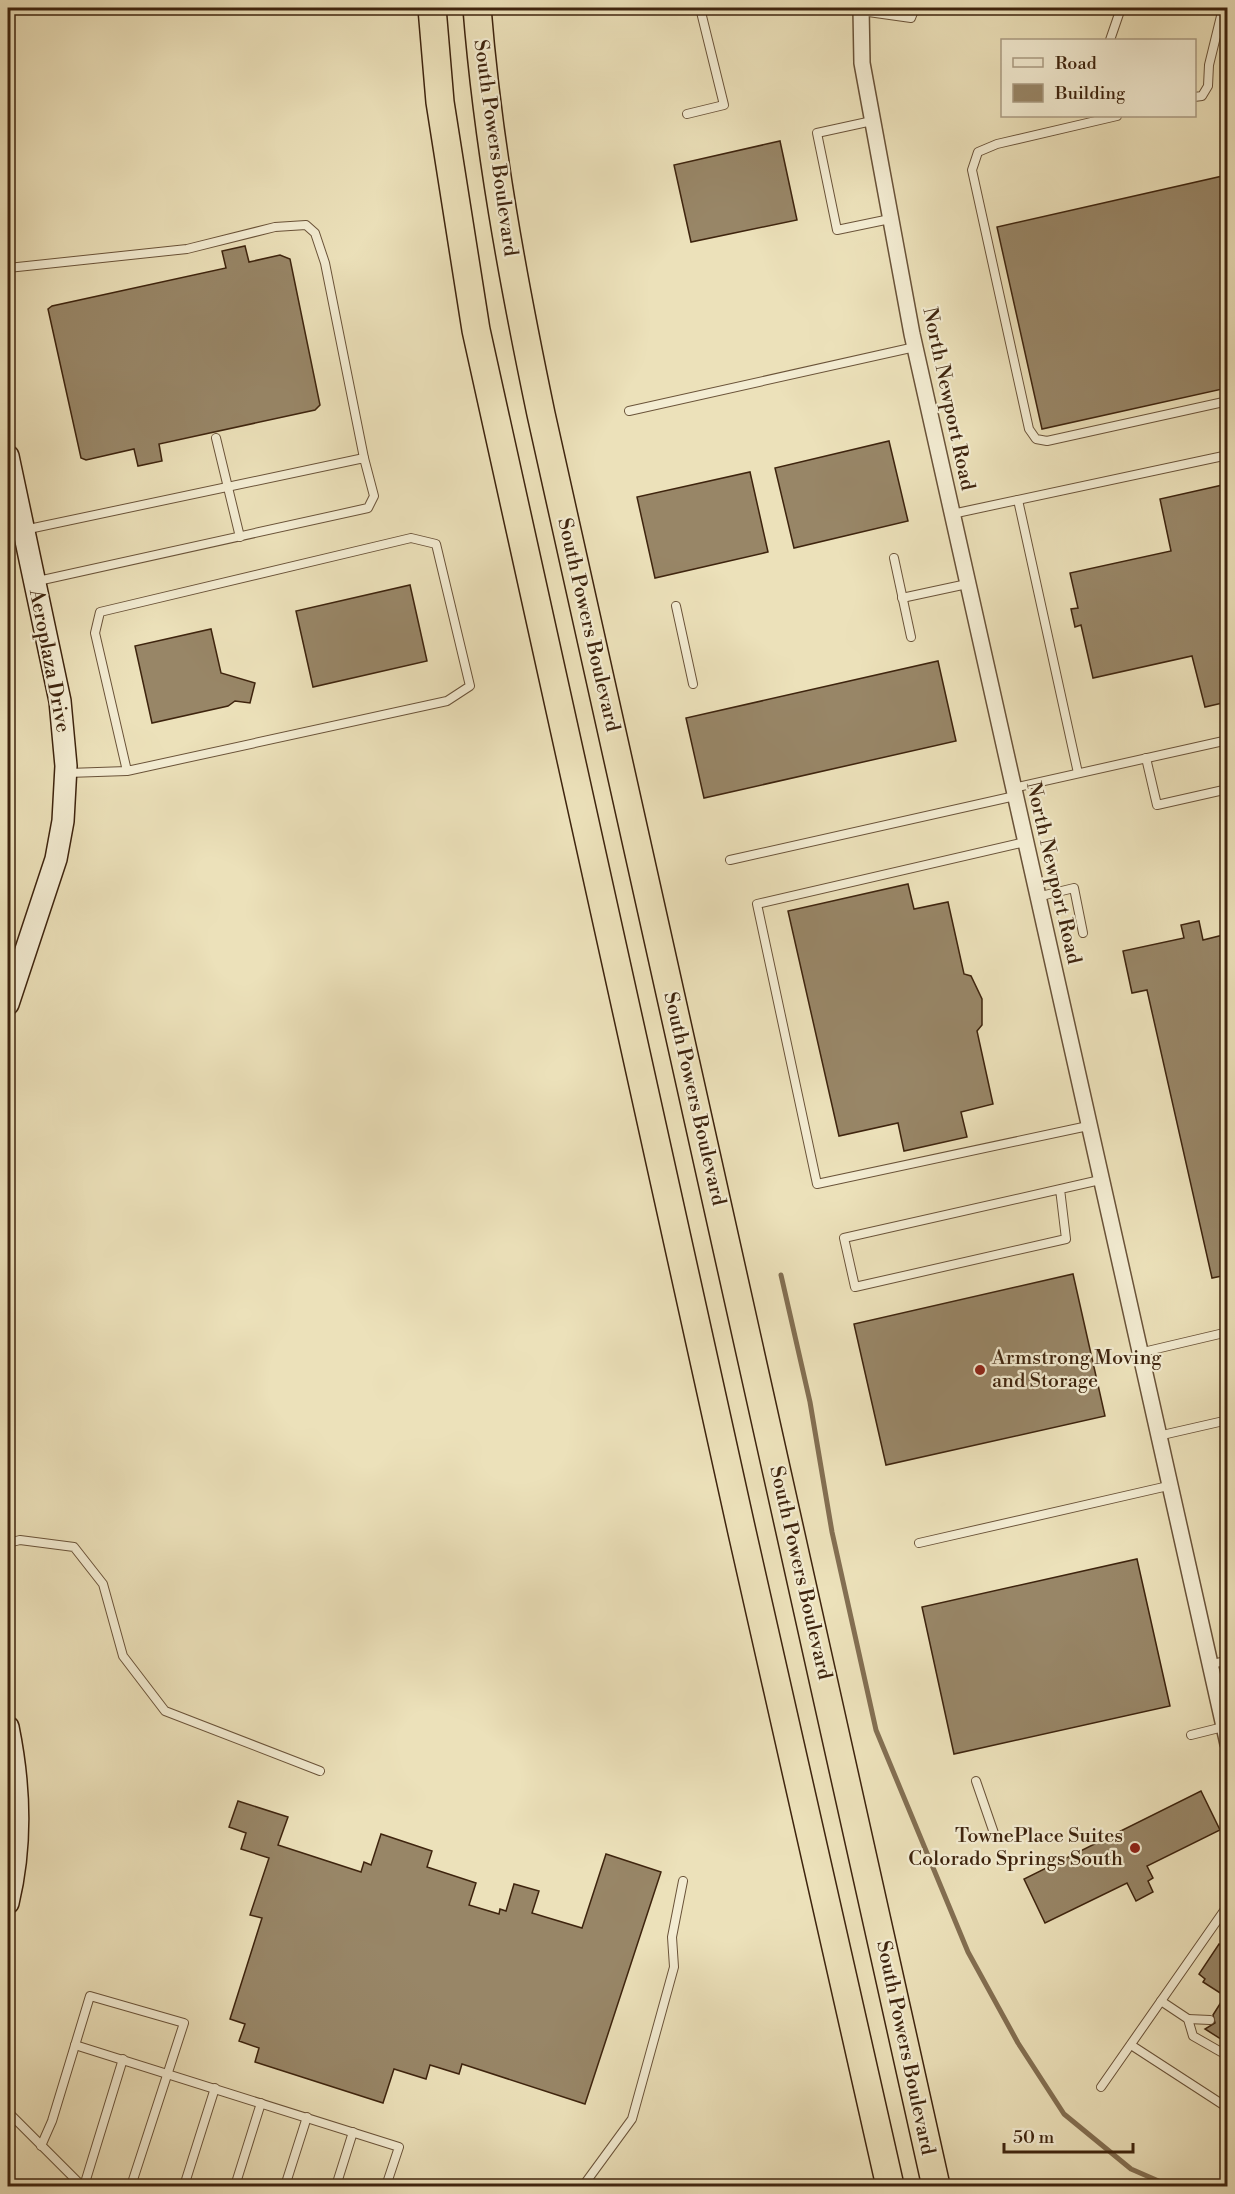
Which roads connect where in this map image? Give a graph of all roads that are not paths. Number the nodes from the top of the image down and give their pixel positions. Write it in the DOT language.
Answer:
graph roads {
  1 [pos="479,8"];
  2 [pos="701,8"];
  3 [pos="840,8"];
  4 [pos="915,8"];
  5 [pos="1121,8"];
  6 [pos="1223,8"];
  7 [pos="860,10"];
  8 [pos="432,15"];
  9 [pos="1110,39"];
  10 [pos="1196,98"];
  11 [pos="687,114"];
  12 [pos="1113,117"];
  13 [pos="872,121"];
  14 [pos="890,219"];
  15 [pos="8,268"];
  16 [pos="915,347"];
  17 [pos="1227,402"];
  18 [pos="629,411"];
  19 [pos="216,438"];
  20 [pos="1227,455"];
  21 [pos="8,456"];
  22 [pos="364,458"];
  23 [pos="228,487"];
  24 [pos="1018,500"];
  25 [pos="952,514"];
  26 [pos="22,530"];
  27 [pos="240,537"];
  28 [pos="894,558"];
  29 [pos="33,582"];
  30 [pos="967,584"];
  31 [pos="902,598"];
  32 [pos="676,606"];
  33 [pos="911,637"];
  34 [pos="693,684"];
  35 [pos="1227,740"];
  36 [pos="1146,758"];
  37 [pos="127,771"];
  38 [pos="66,773"];
  39 [pos="1078,773"];
  40 [pos="1227,789"];
  41 [pos="1014,792"];
  42 [pos="1025,842"];
  43 [pos="730,860"];
  44 [pos="1037,897"];
  45 [pos="1083,933"];
  46 [pos="8,1004"];
  47 [pos="1088,1126"];
  48 [pos="1100,1180"];
  49 [pos="1060,1189"];
  50 [pos="1227,1332"];
  51 [pos="1138,1353"];
  52 [pos="1227,1420"];
  53 [pos="1157,1436"];
  54 [pos="1168,1486"];
  55 [pos="8,1543"];
  56 [pos="919,1543"];
  57 [pos="1227,1660"];
  58 [pos="1208,1665"];
  59 [pos="8,1727"];
  60 [pos="1222,1727"];
  61 [pos="1191,1735"];
  62 [pos="1227,1744"];
  63 [pos="320,1771"];
  64 [pos="976,1781"];
  65 [pos="995,1836"];
  66 [pos="683,1881"];
  67 [pos="8,1903"];
  68 [pos="1227,1905"];
  69 [pos="1161,2001"];
  70 [pos="1188,2019"];
  71 [pos="1210,2020"];
  72 [pos="75,2045"];
  73 [pos="1131,2045"];
  74 [pos="1227,2056"];
  75 [pos="123,2059"];
  76 [pos="168,2073"];
  77 [pos="1101,2087"];
  78 [pos="215,2088"];
  79 [pos="261,2103"];
  80 [pos="1227,2109"];
  81 [pos="8,2112"];
  82 [pos="307,2117"];
  83 [pos="353,2132"];
  84 [pos="41,2146"];
  85 [pos="83,2187"];
  86 [pos="131,2187"];
  87 [pos="184,2187"];
  88 [pos="235,2187"];
  89 [pos="285,2187"];
  90 [pos="336,2187"];
  91 [pos="386,2187"];
  92 [pos="583,2187"];
  93 [pos="890,2187"];
  94 [pos="936,2187"];
  1 -- 94 [label="highway, South Powers Boulevard"];
  2 -- 11 [label="lane"];
  3 -- 7 [label="lane"];
  4 -- 7 [label="lane"];
  5 -- 9 [label="lane"];
  6 -- 10 [label="lane"];
  7 -- 13 [label="street, North Newport Road"];
  8 -- 93 [label="highway"];
  12 -- 17 [label="lane"];
  13 -- 14 [label="street, North Newport Road"];
  13 -- 14 [label="lane"];
  14 -- 16 [label="street, North Newport Road"];
  15 -- 22 [label="lane"];
  16 -- 18 [label="lane"];
  16 -- 25 [label="street, North Newport Road"];
  19 -- 23 [label="lane"];
  20 -- 24 [label="lane"];
  21 -- 26 [label="street, Aeroplaza Drive"];
  22 -- 23 [label="lane"];
  22 -- 27 [label="lane"];
  23 -- 26 [label="lane"];
  23 -- 27 [label="lane"];
  24 -- 25 [label="lane"];
  24 -- 39 [label="lane"];
  25 -- 30 [label="street, North Newport Road"];
  26 -- 29 [label="street, Aeroplaza Drive"];
  27 -- 29 [label="lane"];
  28 -- 31 [label="lane"];
  29 -- 38 [label="street, Aeroplaza Drive"];
  30 -- 31 [label="lane"];
  30 -- 41 [label="street, North Newport Road"];
  31 -- 33 [label="lane"];
  32 -- 34 [label="lane"];
  35 -- 36 [label="lane"];
  36 -- 39 [label="lane"];
  36 -- 40 [label="lane"];
  37 -- 37 [label="lane"];
  37 -- 38 [label="lane"];
  38 -- 46 [label="street, Aeroplaza Drive"];
  39 -- 41 [label="lane"];
  41 -- 42 [label="street, North Newport Road"];
  41 -- 43 [label="lane"];
  42 -- 44 [label="street, North Newport Road"];
  42 -- 47 [label="lane"];
  44 -- 45 [label="lane"];
  44 -- 47 [label="street, North Newport Road"];
  47 -- 48 [label="street, North Newport Road"];
  48 -- 49 [label="lane"];
  48 -- 51 [label="street, North Newport Road"];
  49 -- 49 [label="lane"];
  50 -- 51 [label="lane"];
  51 -- 53 [label="street, North Newport Road"];
  52 -- 53 [label="lane"];
  53 -- 54 [label="street, North Newport Road"];
  54 -- 56 [label="lane"];
  54 -- 58 [label="street, North Newport Road"];
  55 -- 63 [label="lane"];
  57 -- 58 [label="lane"];
  58 -- 60 [label="street, North Newport Road"];
  59 -- 67 [label="street"];
  60 -- 61 [label="lane"];
  60 -- 62 [label="street, North Newport Road"];
  64 -- 65 [label="lane"];
  66 -- 92 [label="lane"];
  68 -- 69 [label="lane"];
  69 -- 70 [label="lane"];
  69 -- 73 [label="lane"];
  70 -- 71 [label="lane"];
  70 -- 74 [label="lane"];
  72 -- 75 [label="lane"];
  72 -- 76 [label="lane"];
  72 -- 84 [label="lane"];
  73 -- 77 [label="lane"];
  73 -- 80 [label="lane"];
  75 -- 76 [label="lane"];
  75 -- 85 [label="lane"];
  76 -- 78 [label="lane"];
  76 -- 86 [label="lane"];
  78 -- 79 [label="lane"];
  78 -- 87 [label="lane"];
  79 -- 82 [label="lane"];
  79 -- 88 [label="lane"];
  81 -- 84 [label="lane"];
  82 -- 83 [label="lane"];
  82 -- 89 [label="lane"];
  83 -- 90 [label="lane"];
  83 -- 91 [label="lane"];
  84 -- 85 [label="lane"];
}
